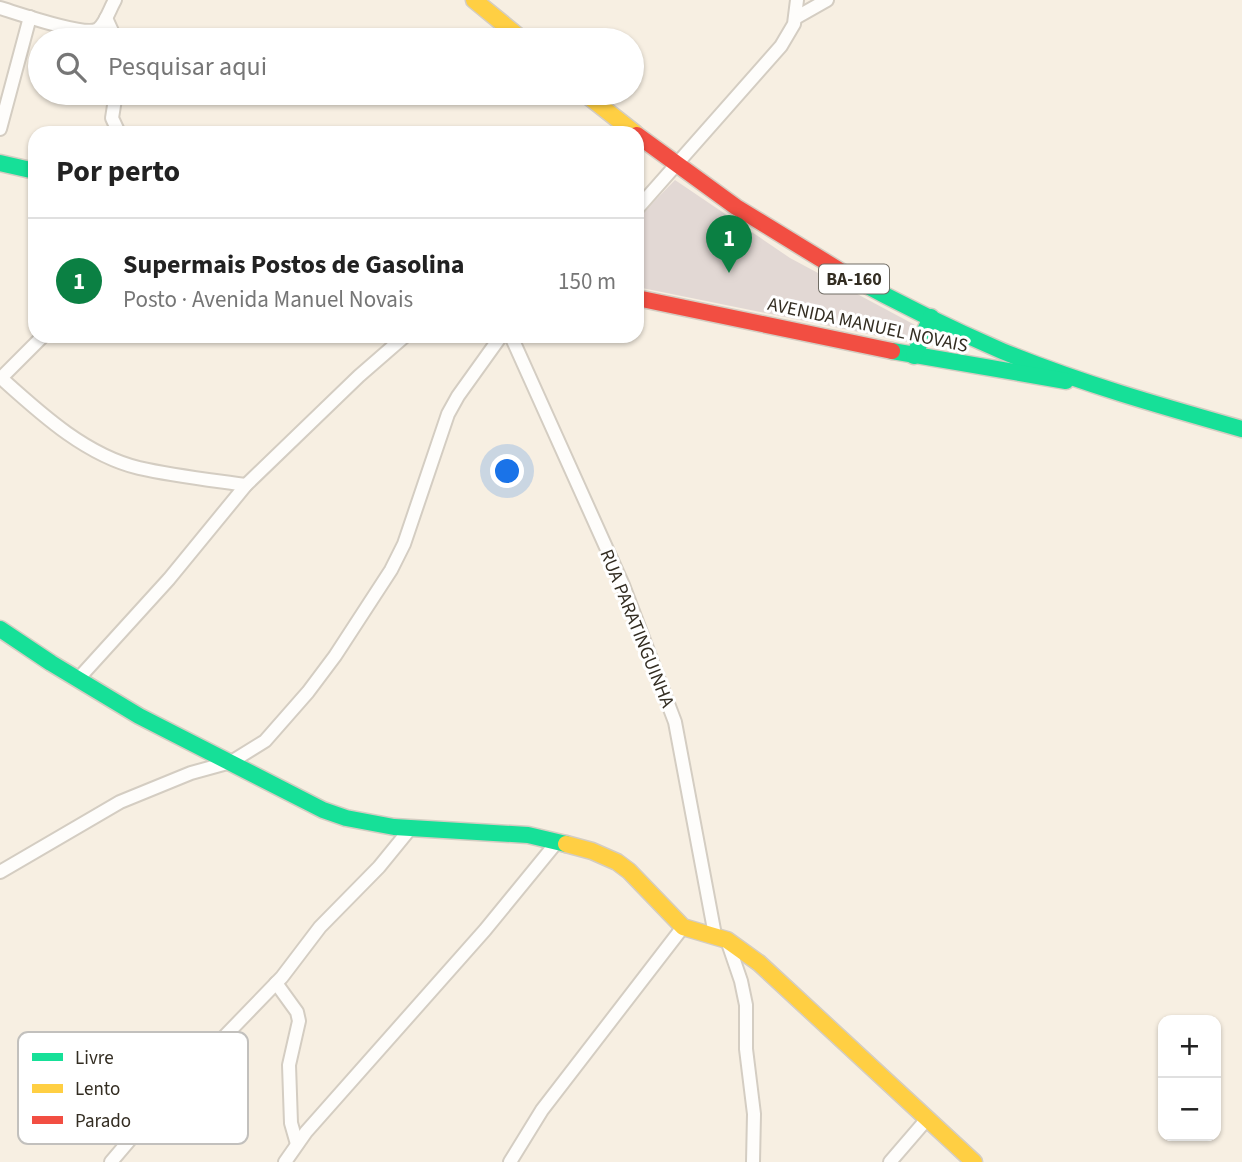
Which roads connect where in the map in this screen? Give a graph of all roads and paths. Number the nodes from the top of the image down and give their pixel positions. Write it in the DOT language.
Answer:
graph roads {
  1 [pos="115,0"];
  2 [pos="474,0"];
  3 [pos="797,0"];
  4 [pos="827,0"];
  5 [pos="0,8"];
  6 [pos="30,17"];
  7 [pos="797,17"];
  8 [pos="106,18"];
  9 [pos="69,28"];
  10 [pos="98,28"];
  11 [pos="111,28"];
  12 [pos="508,28"];
  13 [pos="114,105"];
  14 [pos="599,105"];
  15 [pos="116,126"];
  16 [pos="626,126"];
  17 [pos="0,129"];
  18 [pos="644,140"];
  19 [pos="0,163"];
  20 [pos="675,164"];
  21 [pos="28,169"];
  22 [pos="644,201"];
  23 [pos="644,299"];
  24 [pos="931,317"];
  25 [pos="36,343"];
  26 [pos="397,343"];
  27 [pos="496,343"];
  28 [pos="514,343"];
  29 [pos="914,356"];
  30 [pos="1024,359"];
  31 [pos="1019,375"];
  32 [pos="0,377"];
  33 [pos="1092,385"];
  34 [pos="1242,429"];
  35 [pos="246,485"];
  36 [pos="0,629"];
  37 [pos="79,678"];
  38 [pos="231,762"];
  39 [pos="410,829"];
  40 [pos="557,842"];
  41 [pos="0,872"];
  42 [pos="683,927"];
  43 [pos="721,938"];
  44 [pos="276,983"];
  45 [pos="229,1032"];
  46 [pos="927,1119"];
  47 [pos="127,1144"];
  48 [pos="297,1144"];
  49 [pos="111,1162"];
  50 [pos="285,1162"];
  51 [pos="510,1162"];
  52 [pos="752,1162"];
  53 [pos="890,1162"];
  54 [pos="974,1162"];
  1 -- 8 [label="street"];
  2 -- 12 [label="street"];
  3 -- 7 [label="street"];
  4 -- 7 [label="street"];
  5 -- 6 [label="street"];
  6 -- 9 [label="street"];
  6 -- 17 [label="street"];
  7 -- 20 [label="street"];
  8 -- 10 [label="street"];
  8 -- 11 [label="street"];
  13 -- 15 [label="street"];
  14 -- 16 [label="street, BA-160"];
  18 -- 20 [label="street, BA-160"];
  19 -- 21 [label="street"];
  20 -- 22 [label="street"];
  20 -- 24 [label="street, BA-160"];
  23 -- 29 [label="street, AVENIDA MANUEL NOVAIS"];
  24 -- 29 [label="street"];
  24 -- 30 [label="street, BA-160"];
  25 -- 32 [label="street"];
  26 -- 35 [label="street"];
  27 -- 38 [label="street"];
  28 -- 43 [label="street, RUA PARATINGUINHA"];
  29 -- 31 [label="street, AVENIDA MANUEL NOVAIS"];
  30 -- 31 [label="street"];
  30 -- 33 [label="street, BA-160"];
  31 -- 33 [label="street, AVENIDA MANUEL NOVAIS"];
  32 -- 35 [label="street"];
  33 -- 34 [label="street, BA-160"];
  35 -- 37 [label="street"];
  36 -- 37 [label="street"];
  37 -- 38 [label="street"];
  38 -- 39 [label="street"];
  38 -- 41 [label="street"];
  39 -- 40 [label="street"];
  39 -- 44 [label="street"];
  40 -- 42 [label="street"];
  40 -- 48 [label="street"];
  42 -- 43 [label="street"];
  42 -- 51 [label="street"];
  43 -- 46 [label="street"];
  43 -- 52 [label="street, RUA PARATINGUINHA"];
  44 -- 45 [label="street"];
  44 -- 48 [label="street"];
  46 -- 53 [label="street"];
  46 -- 54 [label="street"];
  47 -- 49 [label="street"];
  48 -- 50 [label="street"];
}
